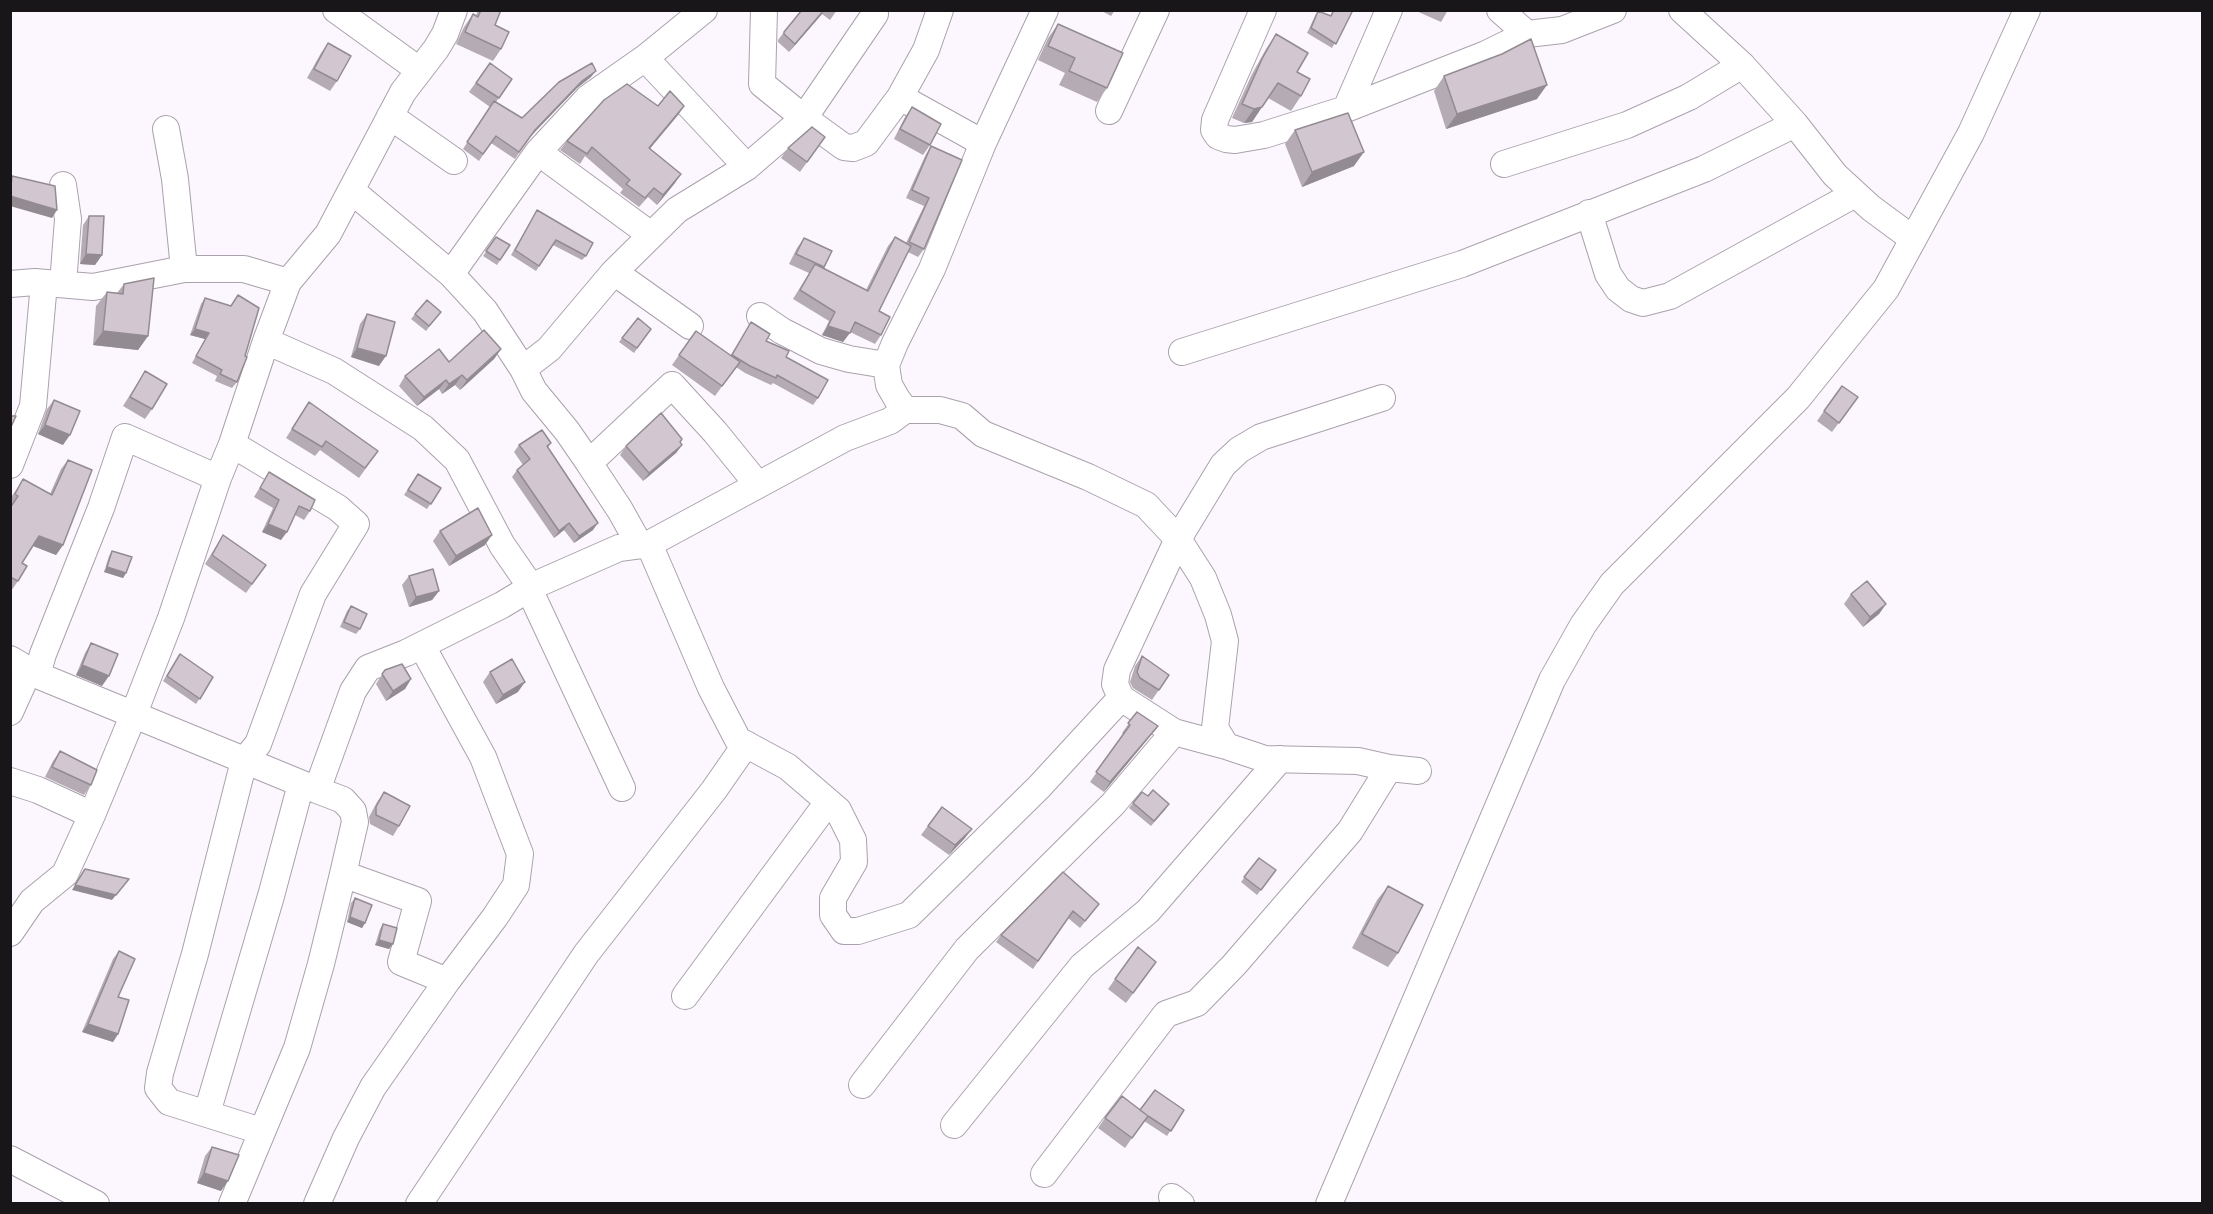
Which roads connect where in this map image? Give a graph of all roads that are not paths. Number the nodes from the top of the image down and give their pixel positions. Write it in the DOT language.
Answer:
graph roads {
  1 [pos="336,10"];
  2 [pos="454,10"];
  3 [pos="704,10"];
  4 [pos="764,10"];
  5 [pos="940,10"];
  6 [pos="1045,10"];
  7 [pos="1156,10"];
  8 [pos="1263,10"];
  9 [pos="1389,10"];
  10 [pos="1500,10"];
  11 [pos="1682,10"];
  12 [pos="2027,10"];
  13 [pos="1607,12"];
  14 [pos="875,14"];
  15 [pos="1527,34"];
  16 [pos="645,58"];
  17 [pos="1742,65"];
  18 [pos="419,70"];
  19 [pos="900,97"];
  20 [pos="1346,109"];
  21 [pos="1109,111"];
  22 [pos="390,116"];
  23 [pos="804,118"];
  24 [pos="1795,124"];
  25 [pos="166,129"];
  26 [pos="983,143"];
  27 [pos="538,152"];
  28 [pos="454,162"];
  29 [pos="1504,164"];
  30 [pos="747,167"];
  31 [pos="63,185"];
  32 [pos="352,191"];
  33 [pos="1855,194"];
  34 [pos="1589,213"];
  35 [pos="651,235"];
  36 [pos="1913,239"];
  37 [pos="184,269"];
  38 [pos="614,272"];
  39 [pos="451,274"];
  40 [pos="288,282"];
  41 [pos="10,284"];
  42 [pos="53,284"];
  43 [pos="760,316"];
  44 [pos="690,326"];
  45 [pos="266,341"];
  46 [pos="1182,352"];
  47 [pos="886,365"];
  48 [pos="524,369"];
  49 [pos="1382,398"];
  50 [pos="906,410"];
  51 [pos="232,444"];
  52 [pos="589,463"];
  53 [pos="10,465"];
  54 [pos="218,478"];
  55 [pos="758,485"];
  56 [pos="1178,539"];
  57 [pos="644,544"];
  58 [pos="530,588"];
  59 [pos="422,646"];
  60 [pos="26,668"];
  61 [pos="1121,698"];
  62 [pos="10,712"];
  63 [pos="133,716"];
  64 [pos="1174,732"];
  65 [pos="746,744"];
  66 [pos="1226,746"];
  67 [pos="1280,759"];
  68 [pos="244,761"];
  69 [pos="1389,768"];
  70 [pos="1418,771"];
  71 [pos="10,781"];
  72 [pos="309,787"];
  73 [pos="622,788"];
  74 [pos="828,802"];
  75 [pos="92,815"];
  76 [pos="343,874"];
  77 [pos="10,933"];
  78 [pos="447,981"];
  79 [pos="685,996"];
  80 [pos="862,1085"];
  81 [pos="207,1113"];
  82 [pos="954,1125"];
  83 [pos="261,1131"];
  84 [pos="10,1159"];
  85 [pos="1044,1174"];
  86 [pos="96,1203"];
  87 [pos="232,1203"];
  88 [pos="317,1203"];
  89 [pos="419,1203"];
  90 [pos="1329,1203"];
  1 -- 18 [label="street"];
  2 -- 18 [label="street"];
  3 -- 16 [label="street"];
  4 -- 23 [label="street"];
  5 -- 19 [label="street"];
  6 -- 26 [label="street"];
  7 -- 21 [label="street"];
  8 -- 20 [label="street"];
  9 -- 20 [label="street"];
  10 -- 15 [label="street"];
  11 -- 17 [label="street"];
  12 -- 36 [label="street"];
  13 -- 15 [label="street"];
  14 -- 23 [label="street"];
  15 -- 20 [label="street"];
  16 -- 27 [label="street"];
  16 -- 30 [label="street"];
  17 -- 24 [label="street"];
  17 -- 29 [label="street"];
  18 -- 22 [label="street"];
  19 -- 23 [label="street"];
  19 -- 26 [label="street"];
  22 -- 28 [label="street"];
  22 -- 32 [label="street"];
  23 -- 30 [label="street"];
  24 -- 33 [label="street"];
  24 -- 34 [label="street"];
  25 -- 37 [label="street"];
  26 -- 47 [label="street"];
  27 -- 35 [label="street"];
  27 -- 39 [label="street"];
  30 -- 35 [label="street"];
  31 -- 42 [label="street"];
  32 -- 39 [label="street"];
  32 -- 40 [label="street"];
  33 -- 34 [label="street"];
  33 -- 36 [label="street"];
  34 -- 46 [label="street"];
  35 -- 38 [label="street"];
  36 -- 90 [label="street"];
  37 -- 40 [label="street"];
  37 -- 42 [label="street"];
  38 -- 44 [label="street"];
  38 -- 48 [label="street"];
  39 -- 48 [label="street"];
  40 -- 45 [label="street"];
  41 -- 42 [label="street"];
  42 -- 53 [label="street"];
  43 -- 47 [label="street"];
  45 -- 51 [label="street"];
  45 -- 58 [label="street"];
  47 -- 50 [label="street"];
  48 -- 52 [label="street"];
  49 -- 56 [label="street"];
  50 -- 55 [label="street"];
  50 -- 56 [label="street"];
  51 -- 54 [label="street"];
  51 -- 68 [label="street"];
  52 -- 55 [label="street"];
  52 -- 57 [label="street"];
  54 -- 60 [label="street"];
  54 -- 63 [label="street"];
  55 -- 57 [label="street"];
  56 -- 61 [label="street"];
  56 -- 66 [label="street"];
  57 -- 58 [label="street"];
  57 -- 65 [label="street"];
  58 -- 59 [label="street"];
  58 -- 73 [label="street"];
  59 -- 72 [label="street"];
  59 -- 78 [label="street"];
  60 -- 62 [label="street"];
  60 -- 63 [label="street"];
  61 -- 64 [label="street"];
  61 -- 74 [label="street"];
  63 -- 68 [label="street"];
  63 -- 75 [label="street"];
  64 -- 66 [label="street"];
  64 -- 80 [label="street"];
  65 -- 74 [label="street"];
  65 -- 89 [label="street"];
  66 -- 67 [label="street"];
  67 -- 69 [label="street"];
  67 -- 82 [label="street"];
  68 -- 72 [label="street"];
  68 -- 81 [label="street"];
  69 -- 70 [label="street"];
  69 -- 85 [label="street"];
  71 -- 75 [label="street"];
  72 -- 76 [label="street"];
  72 -- 81 [label="street"];
  74 -- 79 [label="street"];
  75 -- 77 [label="street"];
  76 -- 78 [label="street"];
  76 -- 83 [label="street"];
  78 -- 88 [label="street"];
  81 -- 83 [label="street"];
  83 -- 87 [label="street"];
  84 -- 86 [label="street"];
}
